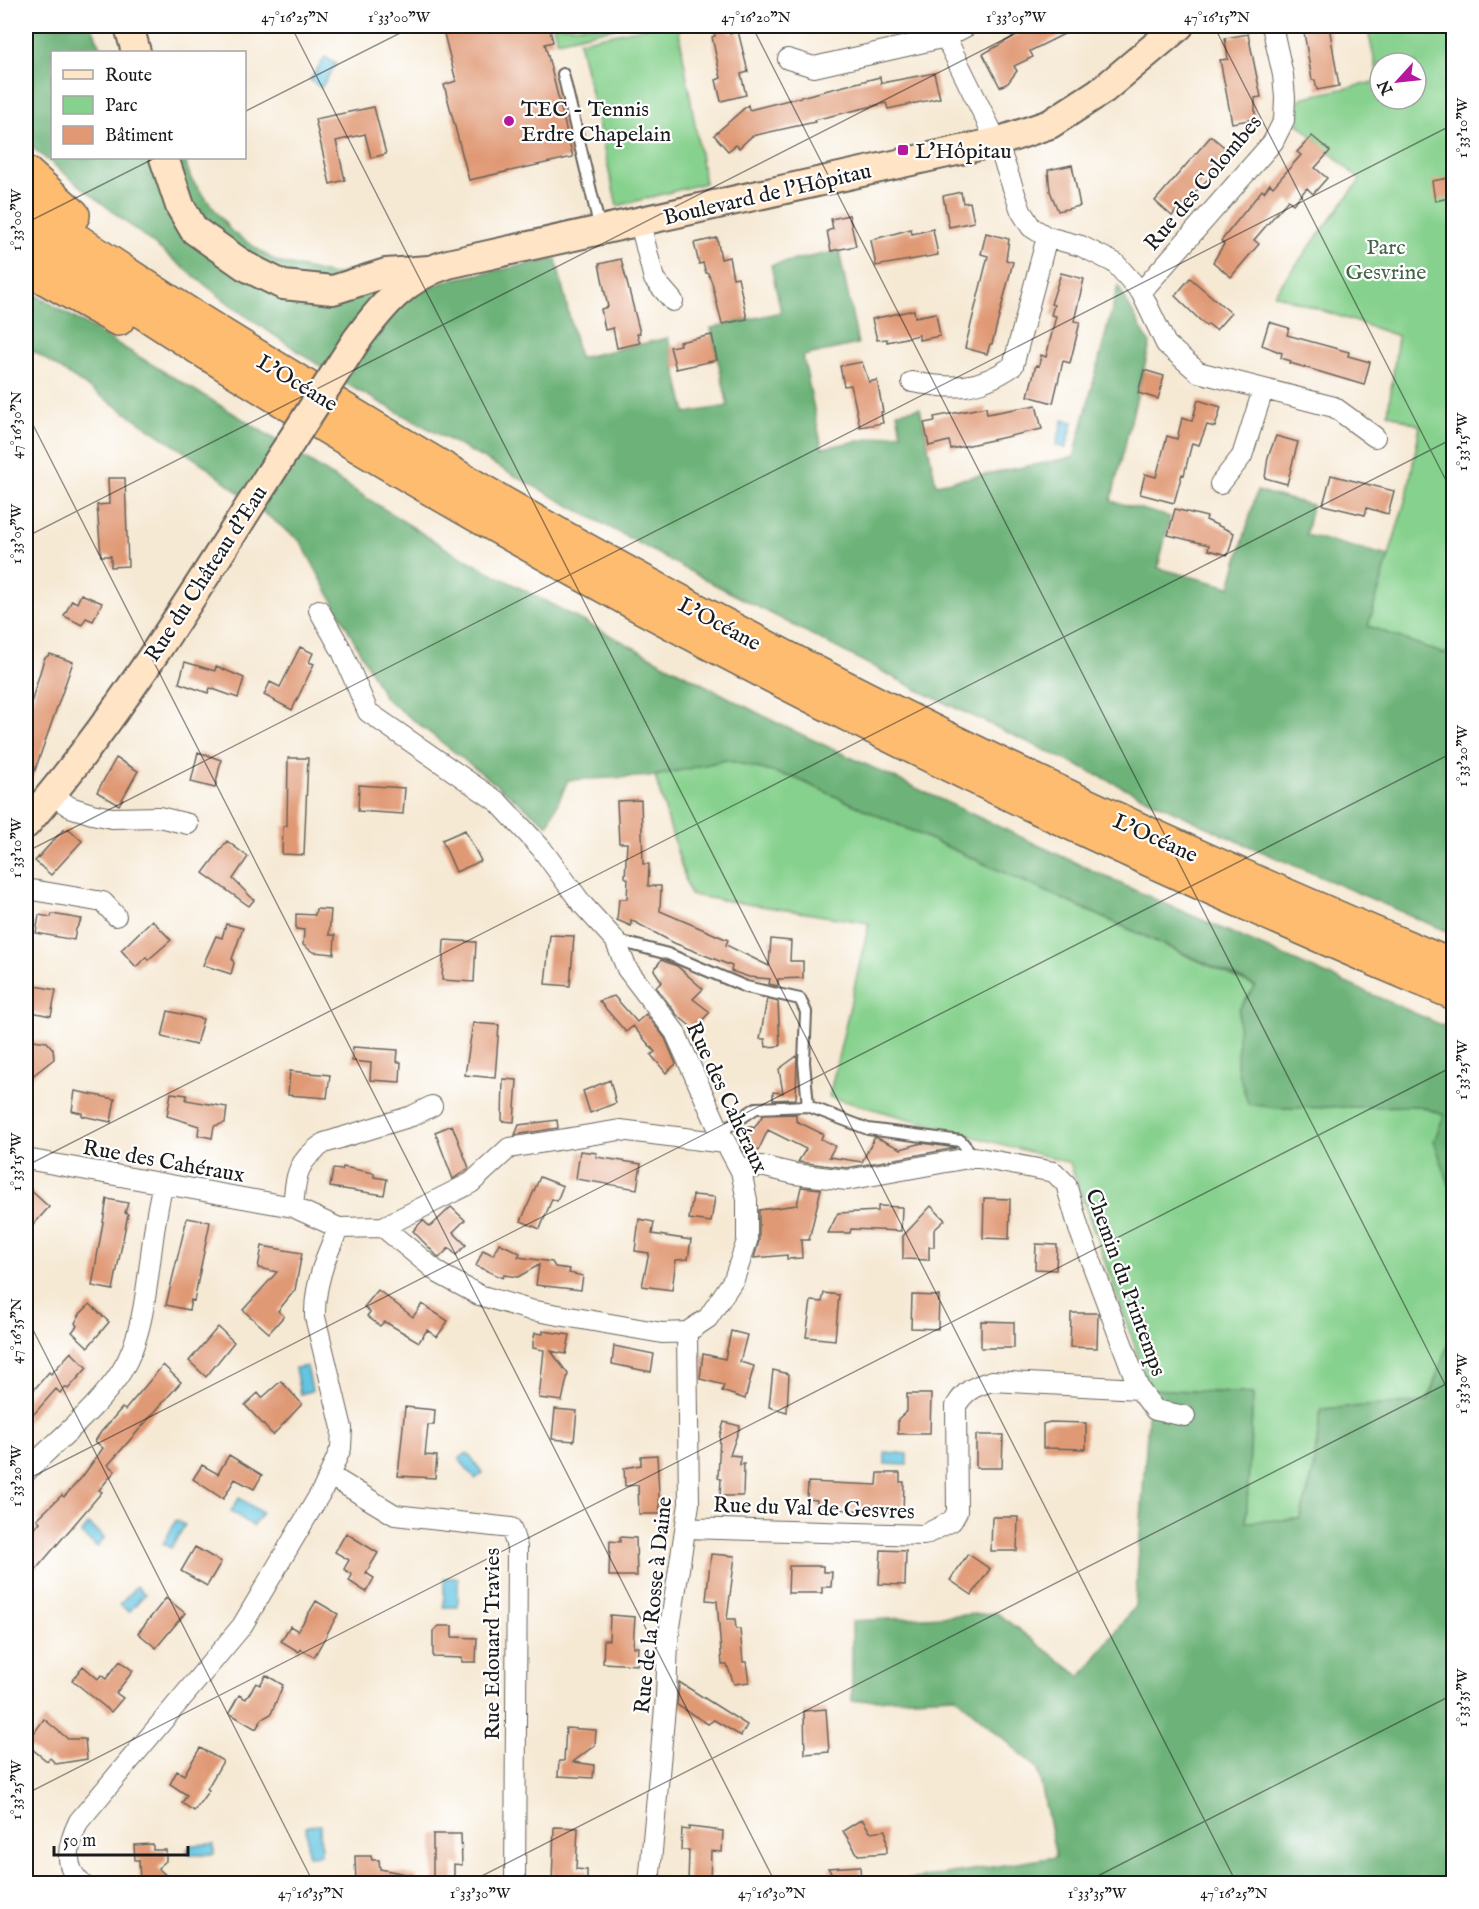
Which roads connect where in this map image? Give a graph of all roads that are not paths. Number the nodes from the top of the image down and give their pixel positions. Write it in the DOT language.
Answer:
graph roads {
  1 [pos="129,26"];
  2 [pos="967,26"];
  3 [pos="1179,26"];
  4 [pos="1272,26"];
  5 [pos="943,31"];
  6 [pos="136,51"];
  7 [pos="788,59"];
  8 [pos="563,75"];
  9 [pos="997,142"];
  10 [pos="164,159"];
  11 [pos="26,173"];
  12 [pos="26,205"];
  13 [pos="640,223"];
  14 [pos="601,231"];
  15 [pos="26,233"];
  16 [pos="1047,237"];
  17 [pos="26,267"];
  18 [pos="431,270"];
  19 [pos="361,280"];
  20 [pos="333,290"];
  21 [pos="1141,292"];
  22 [pos="673,301"];
  23 [pos="171,303"];
  24 [pos="380,309"];
  25 [pos="912,382"];
  26 [pos="255,383"];
  27 [pos="1263,390"];
  28 [pos="1375,438"];
  29 [pos="1220,484"];
  30 [pos="319,610"];
  31 [pos="51,794"];
  32 [pos="26,824"];
  33 [pos="188,824"];
  34 [pos="26,889"];
  35 [pos="116,916"];
  36 [pos="615,940"];
  37 [pos="1454,967"];
  38 [pos="1454,993"];
  39 [pos="432,1106"];
  40 [pos="808,1106"];
  41 [pos="722,1138"];
  42 [pos="974,1157"];
  43 [pos="26,1159"];
  44 [pos="741,1171"];
  45 [pos="163,1185"];
  46 [pos="293,1207"];
  47 [pos="383,1227"];
  48 [pos="339,1228"];
  49 [pos="687,1332"];
  50 [pos="1139,1389"];
  51 [pos="1185,1416"];
  52 [pos="26,1472"];
  53 [pos="329,1475"];
  54 [pos="686,1528"];
  55 [pos="82,1884"];
  56 [pos="515,1884"];
  57 [pos="649,1884"];
  1 -- 6 [label="street"];
  2 -- 5 [label="street"];
  3 -- 9 [label="street, Boulevard de l'Hôpitau"];
  4 -- 21 [label="street, Rue des Colombes"];
  5 -- 7 [label="street"];
  5 -- 9 [label="street"];
  8 -- 14 [label="lane"];
  9 -- 13 [label="street, Boulevard de l'Hôpitau"];
  9 -- 16 [label="street"];
  10 -- 20 [label="street, Boulevard de l'Hôpitau"];
  11 -- 23 [label="highway"];
  12 -- 23 [label="highway, L’Océane"];
  13 -- 14 [label="street, Boulevard de l'Hôpitau"];
  13 -- 22 [label="street"];
  14 -- 18 [label="street, Boulevard de l'Hôpitau"];
  15 -- 26 [label="highway, L’Océane"];
  16 -- 21 [label="street"];
  16 -- 25 [label="street"];
  17 -- 26 [label="highway"];
  18 -- 19 [label="street, Boulevard de l'Hôpitau"];
  18 -- 24 [label="street, Boulevard de l'Hôpitau"];
  19 -- 20 [label="street, Boulevard de l'Hôpitau"];
  19 -- 24 [label="street"];
  20 -- 24 [label="street"];
  21 -- 27 [label="street"];
  23 -- 37 [label="highway, L’Océane"];
  24 -- 31 [label="street, Rue du Château d'Eau, bridge"];
  26 -- 38 [label="highway, L’Océane"];
  27 -- 28 [label="street"];
  27 -- 29 [label="street"];
  30 -- 36 [label="street, Rue des Cahéraux"];
  31 -- 32 [label="street, Rue du Château d'Eau"];
  31 -- 33 [label="street"];
  34 -- 35 [label="street"];
  36 -- 40 [label="lane"];
  36 -- 41 [label="street, Rue des Cahéraux"];
  39 -- 46 [label="street"];
  40 -- 41 [label="lane"];
  40 -- 42 [label="lane"];
  41 -- 44 [label="street, Rue des Cahéraux"];
  41 -- 47 [label="street"];
  42 -- 44 [label="street, Chemin du Printemps"];
  42 -- 50 [label="street, Chemin du Printemps"];
  43 -- 45 [label="street, Rue des Cahéraux"];
  44 -- 49 [label="street, Rue des Cahéraux"];
  45 -- 46 [label="street, Rue des Cahéraux"];
  45 -- 52 [label="street"];
  46 -- 48 [label="street, Rue des Cahéraux"];
  47 -- 48 [label="street, Rue des Cahéraux"];
  47 -- 49 [label="street"];
  48 -- 53 [label="street"];
  49 -- 54 [label="street, Rue de la Rosse à Daine"];
  50 -- 51 [label="street, Chemin du Printemps"];
  50 -- 54 [label="street, Rue du Val de Gesvres"];
  53 -- 55 [label="street"];
  53 -- 56 [label="street, Rue Edouard Travies"];
  54 -- 57 [label="street, Rue de la Rosse à Daine"];
}
